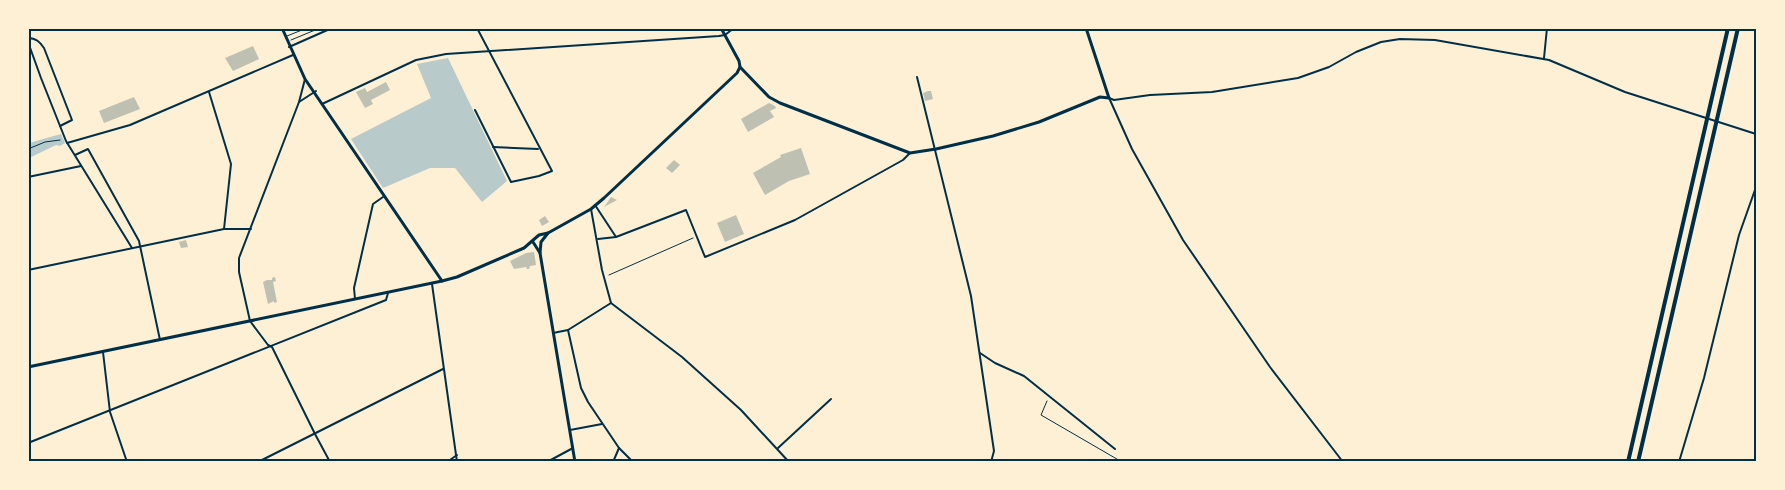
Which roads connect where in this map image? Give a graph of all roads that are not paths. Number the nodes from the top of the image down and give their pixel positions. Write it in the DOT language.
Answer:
graph roads {
  1 [pos="282,28"];
  2 [pos="307,28"];
  3 [pos="332,28"];
  4 [pos="477,28"];
  5 [pos="721,28"];
  6 [pos="734,28"];
  7 [pos="1086,28"];
  8 [pos="1547,28"];
  9 [pos="1728,28"];
  10 [pos="1738,28"];
  11 [pos="725,35"];
  12 [pos="286,39"];
  13 [pos="28,40"];
  14 [pos="289,47"];
  15 [pos="489,52"];
  16 [pos="293,55"];
  17 [pos="1544,58"];
  18 [pos="740,67"];
  19 [pos="917,78"];
  20 [pos="306,79"];
  21 [pos="209,92"];
  22 [pos="316,92"];
  23 [pos="1109,99"];
  24 [pos="299,102"];
  25 [pos="322,104"];
  26 [pos="475,110"];
  27 [pos="60,126"];
  28 [pos="1756,134"];
  29 [pos="67,141"];
  30 [pos="493,147"];
  31 [pos="540,149"];
  32 [pos="936,149"];
  33 [pos="910,153"];
  34 [pos="75,155"];
  35 [pos="82,166"];
  36 [pos="28,177"];
  37 [pos="1756,187"];
  38 [pos="383,196"];
  39 [pos="595,205"];
  40 [pos="591,209"];
  41 [pos="224,229"];
  42 [pos="250,229"];
  43 [pos="616,237"];
  44 [pos="598,239"];
  45 [pos="537,243"];
  46 [pos="140,247"];
  47 [pos="132,248"];
  48 [pos="28,270"];
  49 [pos="442,281"];
  50 [pos="432,284"];
  51 [pos="388,293"];
  52 [pos="355,299"];
  53 [pos="611,303"];
  54 [pos="249,321"];
  55 [pos="568,330"];
  56 [pos="553,333"];
  57 [pos="160,340"];
  58 [pos="272,347"];
  59 [pos="103,351"];
  60 [pos="980,353"];
  61 [pos="28,367"];
  62 [pos="443,369"];
  63 [pos="831,399"];
  64 [pos="110,412"];
  65 [pos="602,424"];
  66 [pos="570,430"];
  67 [pos="315,434"];
  68 [pos="28,443"];
  69 [pos="573,448"];
  70 [pos="619,448"];
  71 [pos="777,449"];
  72 [pos="1116,449"];
  73 [pos="457,455"];
  74 [pos="127,462"];
  75 [pos="258,462"];
  76 [pos="330,462"];
  77 [pos="447,462"];
  78 [pos="457,462"];
  79 [pos="547,462"];
  80 [pos="575,462"];
  81 [pos="613,462"];
  82 [pos="633,462"];
  83 [pos="789,462"];
  84 [pos="991,462"];
  85 [pos="1343,462"];
  86 [pos="1589,462"];
  87 [pos="1605,462"];
  88 [pos="1628,462"];
  89 [pos="1638,462"];
  90 [pos="1679,462"];
  1 -- 12 [label="main road"];
  2 -- 12 [label="lane"];
  3 -- 14 [label="street"];
  4 -- 15 [label="street"];
  5 -- 11 [label="main road"];
  6 -- 11 [label="street"];
  7 -- 23 [label="main road"];
  8 -- 17 [label="street"];
  9 -- 88 [label="highway"];
  10 -- 89 [label="highway"];
  11 -- 15 [label="street"];
  11 -- 18 [label="main road"];
  12 -- 14 [label="main road"];
  13 -- 27 [label="street"];
  13 -- 27 [label="street"];
  14 -- 16 [label="main road"];
  15 -- 25 [label="street"];
  15 -- 31 [label="street"];
  16 -- 20 [label="main road"];
  16 -- 21 [label="street"];
  17 -- 23 [label="street"];
  17 -- 28 [label="street"];
  18 -- 33 [label="main road"];
  18 -- 39 [label="main road"];
  19 -- 32 [label="street"];
  20 -- 22 [label="main road"];
  20 -- 24 [label="street"];
  21 -- 29 [label="street"];
  21 -- 41 [label="street"];
  22 -- 24 [label="street"];
  22 -- 25 [label="main road"];
  23 -- 32 [label="main road"];
  23 -- 85 [label="street"];
  24 -- 42 [label="street"];
  25 -- 38 [label="main road"];
  26 -- 30 [label="street"];
  27 -- 29 [label="street"];
  29 -- 34 [label="street"];
  30 -- 31 [label="street"];
  30 -- 31 [label="street"];
  32 -- 33 [label="main road"];
  32 -- 60 [label="street"];
  33 -- 43 [label="street"];
  34 -- 35 [label="street"];
  34 -- 46 [label="street"];
  35 -- 36 [label="street"];
  35 -- 47 [label="street"];
  37 -- 90 [label="street"];
  38 -- 49 [label="main road"];
  38 -- 52 [label="street"];
  39 -- 40 [label="main road"];
  39 -- 43 [label="street"];
  40 -- 44 [label="street"];
  40 -- 45 [label="main road"];
  41 -- 42 [label="street"];
  41 -- 46 [label="street"];
  42 -- 54 [label="street"];
  43 -- 44 [label="street"];
  44 -- 53 [label="street"];
  45 -- 49 [label="main road"];
  45 -- 56 [label="main road"];
  46 -- 47 [label="street"];
  46 -- 57 [label="street"];
  47 -- 48 [label="street"];
  49 -- 50 [label="main road"];
  50 -- 51 [label="main road"];
  50 -- 62 [label="street"];
  51 -- 52 [label="main road"];
  51 -- 58 [label="street"];
  52 -- 54 [label="main road"];
  53 -- 55 [label="street"];
  53 -- 71 [label="street"];
  54 -- 57 [label="main road"];
  54 -- 58 [label="street"];
  55 -- 56 [label="street"];
  55 -- 65 [label="street"];
  56 -- 66 [label="main road"];
  57 -- 59 [label="main road"];
  58 -- 64 [label="street"];
  58 -- 67 [label="street"];
  59 -- 61 [label="main road"];
  59 -- 64 [label="street"];
  60 -- 72 [label="street"];
  60 -- 84 [label="street"];
  62 -- 67 [label="street"];
  62 -- 73 [label="street"];
  63 -- 71 [label="street"];
  64 -- 68 [label="street"];
  64 -- 74 [label="street"];
  65 -- 66 [label="street"];
  65 -- 70 [label="street"];
  66 -- 69 [label="main road"];
  67 -- 75 [label="street"];
  67 -- 76 [label="street"];
  69 -- 79 [label="street"];
  69 -- 80 [label="main road"];
  70 -- 81 [label="street"];
  70 -- 82 [label="street"];
  71 -- 83 [label="street"];
  73 -- 77 [label="street"];
  73 -- 78 [label="street"];
  86 -- 87 [label="street"];
}
